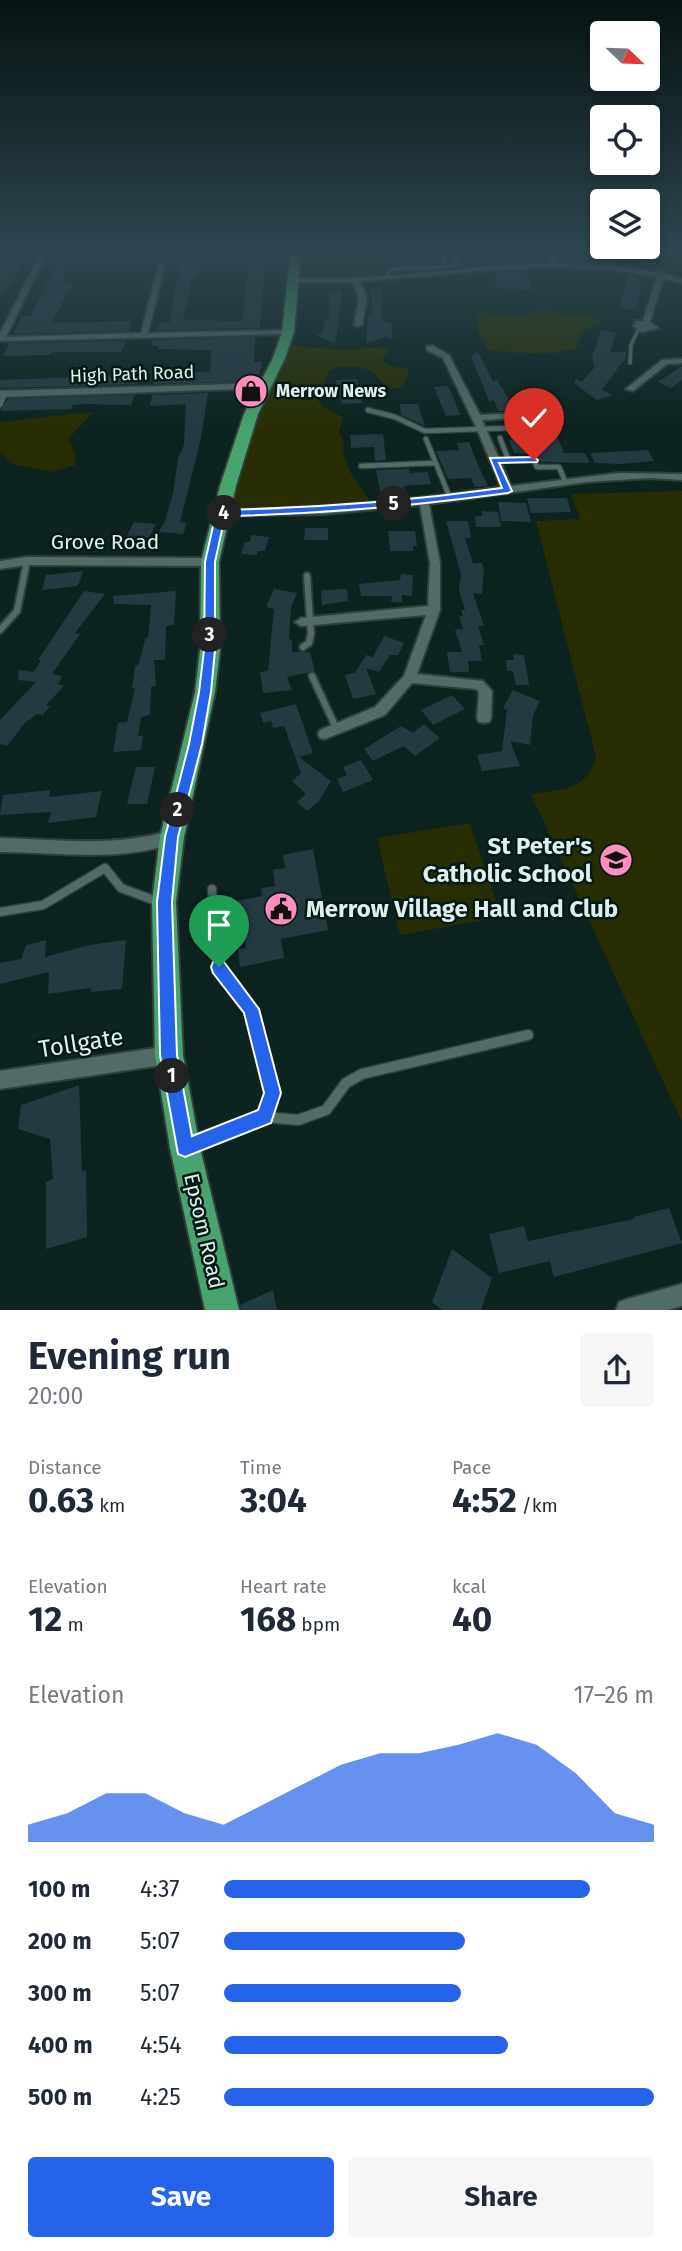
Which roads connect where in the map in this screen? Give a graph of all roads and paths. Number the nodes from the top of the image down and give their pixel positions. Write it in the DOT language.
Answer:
graph roads {
  1 [pos="15,310"];
  2 [pos="150,310"];
  3 [pos="290,310"];
  4 [pos="361,310"];
  5 [pos="649,310"];
  6 [pos="358,326"];
  7 [pos="643,326"];
  8 [pos="288,332"];
  9 [pos="144,335"];
  10 [pos="1,339"];
  11 [pos="430,348"];
  12 [pos="682,361"];
  13 [pos="630,363"];
  14 [pos="266,386"];
  15 [pos="630,388"];
  16 [pos="3,393"];
  17 [pos="538,403"];
  18 [pos="0,405"];
  19 [pos="368,410"];
  20 [pos="544,414"];
  21 [pos="477,418"];
  22 [pos="550,423"];
  23 [pos="511,428"];
  24 [pos="482,429"];
  25 [pos="500,438"];
  26 [pos="426,439"];
  27 [pos="508,459"];
  28 [pos="493,460"];
  29 [pos="435,463"];
  30 [pos="361,466"];
  31 [pos="682,477"];
  32 [pos="565,481"];
  33 [pos="508,491"];
  34 [pos="450,498"];
  35 [pos="424,502"];
  36 [pos="221,513"];
  37 [pos="27,561"];
  38 [pos="210,562"];
  39 [pos="0,565"];
  40 [pos="307,576"];
  41 [pos="434,610"];
  42 [pos="306,621"];
  43 [pos="0,630"];
  44 [pos="303,647"];
  45 [pos="312,676"];
  46 [pos="409,678"];
  47 [pos="484,718"];
  48 [pos="331,732"];
  49 [pos="172,837"];
  50 [pos="0,845"];
  51 [pos="106,848"];
  52 [pos="106,868"];
  53 [pos="212,889"];
  54 [pos="164,902"];
  55 [pos="0,912"];
  56 [pos="528,1035"];
  57 [pos="169,1055"];
  58 [pos="0,1080"];
  59 [pos="265,1116"];
  60 [pos="185,1148"];
  61 [pos="682,1295"];
  62 [pos="222,1310"];
  63 [pos="627,1310"];
  1 -- 10 [label="street"];
  2 -- 9 [label="street"];
  3 -- 8 [label="main road, Epsom Road"];
  4 -- 6 [label="street"];
  5 -- 7 [label="street"];
  7 -- 13 [label="lane"];
  8 -- 9 [label="street"];
  8 -- 14 [label="main road, Epsom Road"];
  9 -- 10 [label="street"];
  11 -- 21 [label="street"];
  12 -- 15 [label="street"];
  14 -- 16 [label="street, High Path Road"];
  14 -- 36 [label="main road, Epsom Road"];
  16 -- 18 [label="lane"];
  17 -- 20 [label="street"];
  19 -- 24 [label="lane"];
  20 -- 21 [label="street"];
  20 -- 22 [label="street"];
  21 -- 24 [label="street"];
  23 -- 24 [label="lane"];
  24 -- 28 [label="street"];
  25 -- 27 [label="lane"];
  26 -- 29 [label="lane"];
  27 -- 28 [label="lane"];
  27 -- 32 [label="lane"];
  28 -- 33 [label="street"];
  29 -- 30 [label="lane"];
  29 -- 34 [label="lane"];
  31 -- 32 [label="street"];
  32 -- 33 [label="street"];
  33 -- 34 [label="street"];
  34 -- 35 [label="street"];
  35 -- 36 [label="street"];
  35 -- 41 [label="street"];
  36 -- 38 [label="main road, Epsom Road"];
  37 -- 38 [label="street, Grove Road"];
  37 -- 39 [label="street, Grove Road"];
  37 -- 43 [label="lane"];
  38 -- 49 [label="main road, Epsom Road"];
  40 -- 42 [label="lane"];
  41 -- 42 [label="street"];
  41 -- 46 [label="street"];
  42 -- 44 [label="lane"];
  45 -- 48 [label="lane"];
  46 -- 47 [label="street"];
  46 -- 48 [label="street"];
  49 -- 51 [label="street"];
  49 -- 54 [label="main road, Epsom Road"];
  50 -- 51 [label="street"];
  51 -- 52 [label="lane"];
  52 -- 54 [label="lane"];
  52 -- 55 [label="lane"];
  53 -- 59 [label="lane"];
  54 -- 57 [label="main road, Epsom Road"];
  56 -- 59 [label="lane"];
  57 -- 58 [label="street, Tollgate"];
  57 -- 60 [label="main road, Epsom Road"];
  59 -- 60 [label="lane"];
  60 -- 62 [label="main road, Epsom Road"];
  61 -- 63 [label="street"];
}
